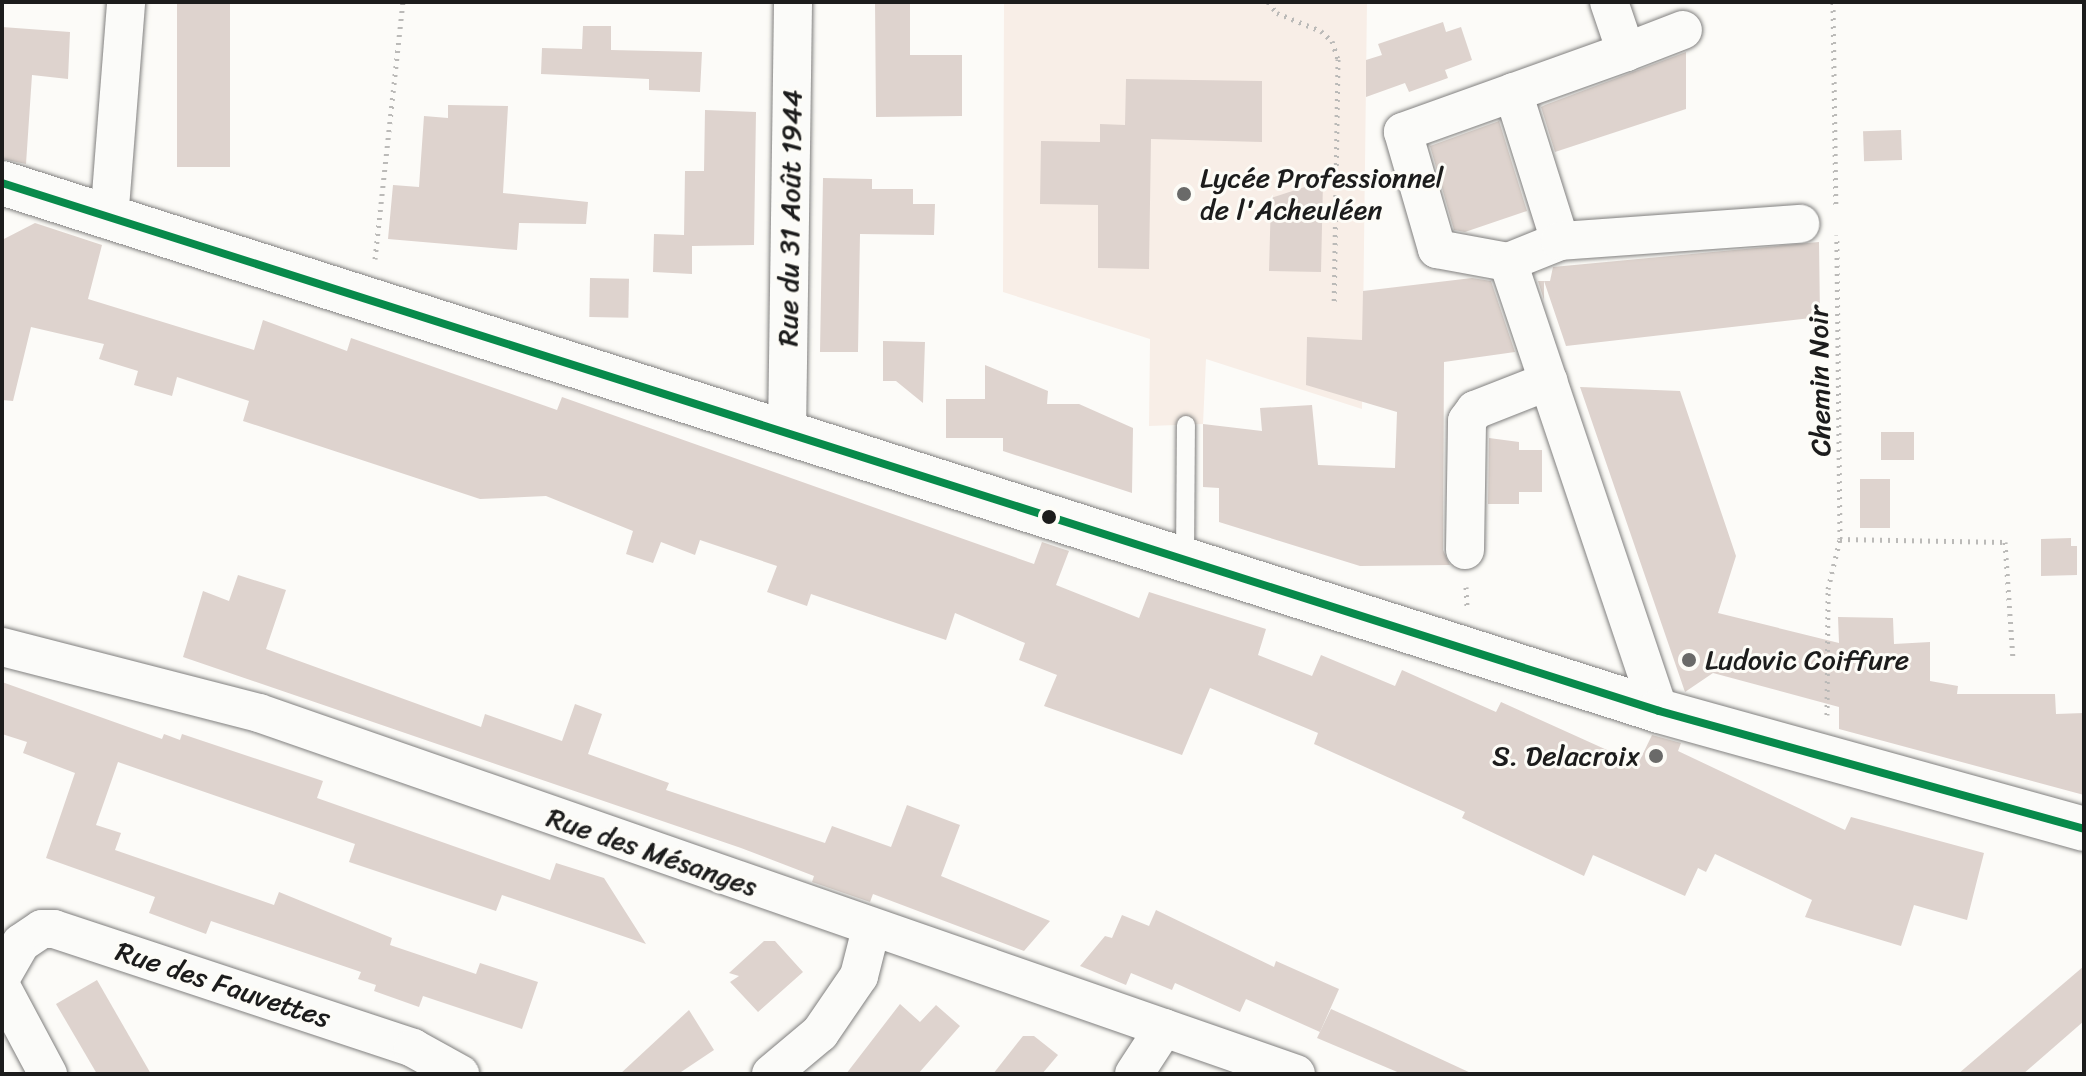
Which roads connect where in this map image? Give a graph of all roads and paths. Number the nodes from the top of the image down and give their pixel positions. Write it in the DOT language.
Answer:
graph roads {
  1 [pos="126,2"];
  2 [pos="403,2"];
  3 [pos="793,2"];
  4 [pos="1268,2"];
  5 [pos="1609,2"];
  6 [pos="1833,2"];
  7 [pos="1683,30"];
  8 [pos="1626,52"];
  9 [pos="1513,92"];
  10 [pos="2,183"];
  11 [pos="1837,216"];
  12 [pos="109,220"];
  13 [pos="1819,227"];
  14 [pos="1560,241"];
  15 [pos="1508,262"];
  16 [pos="370,302"];
  17 [pos="1334,305"];
  18 [pos="1549,381"];
  19 [pos="1186,425"];
  20 [pos="787,434"];
  21 [pos="1840,539"];
  22 [pos="1465,550"];
  23 [pos="1185,560"];
  24 [pos="2,647"];
  25 [pos="1468,650"];
  26 [pos="2013,658"];
  27 [pos="1659,711"];
  28 [pos="1827,757"];
  29 [pos="2084,829"];
  30 [pos="871,929"];
  31 [pos="2,976"];
  32 [pos="2,988"];
  33 [pos="1164,1028"];
  34 [pos="48,1074"];
  35 [pos="460,1074"];
  36 [pos="771,1074"];
  37 [pos="1134,1074"];
  38 [pos="1296,1074"];
  1 -- 12 [label="street"];
  2 -- 16 [label="path"];
  3 -- 20 [label="street, Rue du 31 Août 1944"];
  4 -- 17 [label="path"];
  5 -- 8 [label="street"];
  6 -- 11 [label="path"];
  7 -- 8 [label="street"];
  8 -- 9 [label="street"];
  9 -- 14 [label="street"];
  9 -- 15 [label="street"];
  10 -- 12 [label="main road"];
  12 -- 16 [label="main road"];
  13 -- 14 [label="street"];
  13 -- 21 [label="path, Chemin Noir"];
  14 -- 15 [label="street"];
  15 -- 18 [label="street"];
  16 -- 20 [label="main road"];
  18 -- 22 [label="street"];
  18 -- 27 [label="street"];
  19 -- 23 [label="lane"];
  20 -- 23 [label="main road"];
  21 -- 26 [label="path"];
  21 -- 28 [label="path, Chemin Noir"];
  22 -- 25 [label="path"];
  23 -- 25 [label="main road"];
  24 -- 30 [label="street, Rue des Mésanges"];
  25 -- 27 [label="main road"];
  27 -- 28 [label="main road"];
  28 -- 29 [label="main road"];
  30 -- 33 [label="street, Rue des Mésanges"];
  30 -- 36 [label="street"];
  31 -- 35 [label="street, Rue des Fauvettes"];
  32 -- 34 [label="street"];
  33 -- 37 [label="street"];
  33 -- 38 [label="street, Rue des Mésanges"];
}
